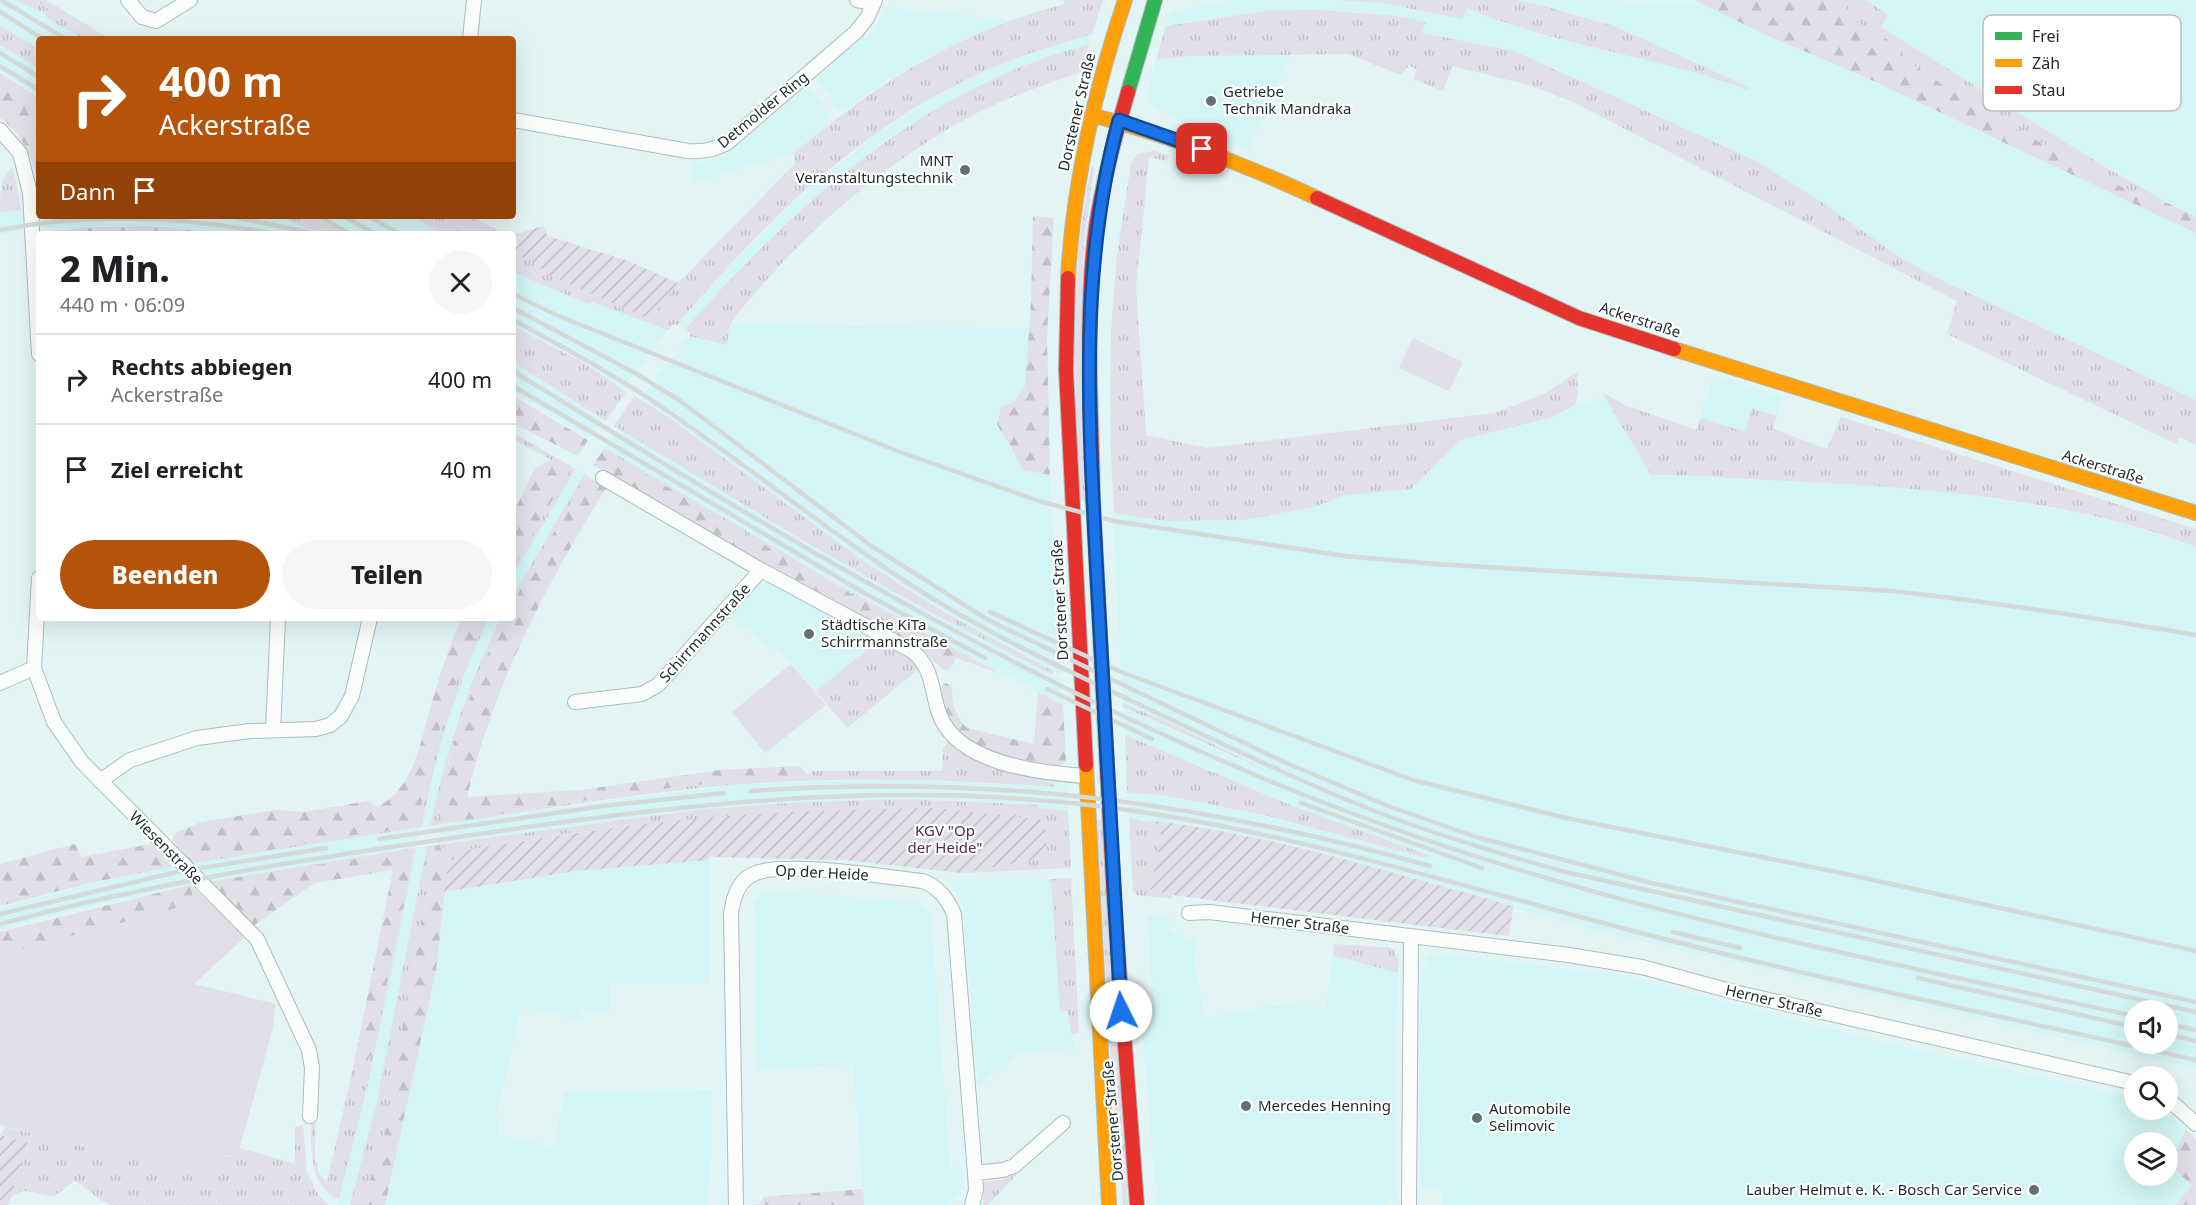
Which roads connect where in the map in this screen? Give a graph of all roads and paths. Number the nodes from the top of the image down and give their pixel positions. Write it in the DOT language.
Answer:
graph roads {
  1 [pos="128,0"];
  2 [pos="190,0"];
  3 [pos="474,0"];
  4 [pos="857,0"];
  5 [pos="1125,0"];
  6 [pos="875,2"];
  7 [pos="1153,6"];
  8 [pos="470,36"];
  9 [pos="1092,115"];
  10 [pos="1119,120"];
  11 [pos="516,121"];
  12 [pos="0,130"];
  13 [pos="36,300"];
  14 [pos="603,478"];
  15 [pos="2196,513"];
  16 [pos="761,570"];
  17 [pos="37,621"];
  18 [pos="278,621"];
  19 [pos="369,621"];
  20 [pos="34,668"];
  21 [pos="0,683"];
  22 [pos="575,702"];
  23 [pos="273,730"];
  24 [pos="1086,776"];
  25 [pos="100,781"];
  26 [pos="1189,913"];
  27 [pos="1411,937"];
  28 [pos="2124,1081"];
  29 [pos="2178,1108"];
  30 [pos="310,1116"];
  31 [pos="1063,1123"];
  32 [pos="2196,1124"];
  33 [pos="975,1173"];
  34 [pos="736,1205"];
  35 [pos="972,1205"];
  36 [pos="1109,1205"];
  37 [pos="1137,1205"];
  38 [pos="1409,1205"];
  1 -- 2 [label="street"];
  3 -- 8 [label="street"];
  4 -- 6 [label="street"];
  5 -- 9 [label="main road, Dorstener Straße"];
  6 -- 11 [label="street, Detmolder Ring"];
  7 -- 10 [label="main road, Dorstener Straße"];
  9 -- 10 [label="main road, Ackerstraße"];
  9 -- 24 [label="main road, Dorstener Straße"];
  10 -- 15 [label="main road, Ackerstraße"];
  10 -- 37 [label="main road, Dorstener Straße"];
  12 -- 13 [label="street"];
  14 -- 16 [label="street, Schirrmannstraße"];
  16 -- 22 [label="street, Schirrmannstraße"];
  16 -- 24 [label="street, Schirrmannstraße"];
  17 -- 20 [label="street, Wiesenstraße"];
  18 -- 23 [label="street"];
  19 -- 23 [label="street"];
  20 -- 21 [label="street"];
  20 -- 25 [label="street, Wiesenstraße"];
  23 -- 25 [label="street"];
  24 -- 36 [label="main road, Dorstener Straße"];
  25 -- 30 [label="street, Wiesenstraße"];
  26 -- 27 [label="street, Herner Straße"];
  27 -- 28 [label="street, Herner Straße"];
  27 -- 38 [label="street"];
  29 -- 32 [label="street"];
  31 -- 33 [label="street"];
  33 -- 34 [label="street, Op der Heide"];
  33 -- 35 [label="street, Op der Heide"];
}
